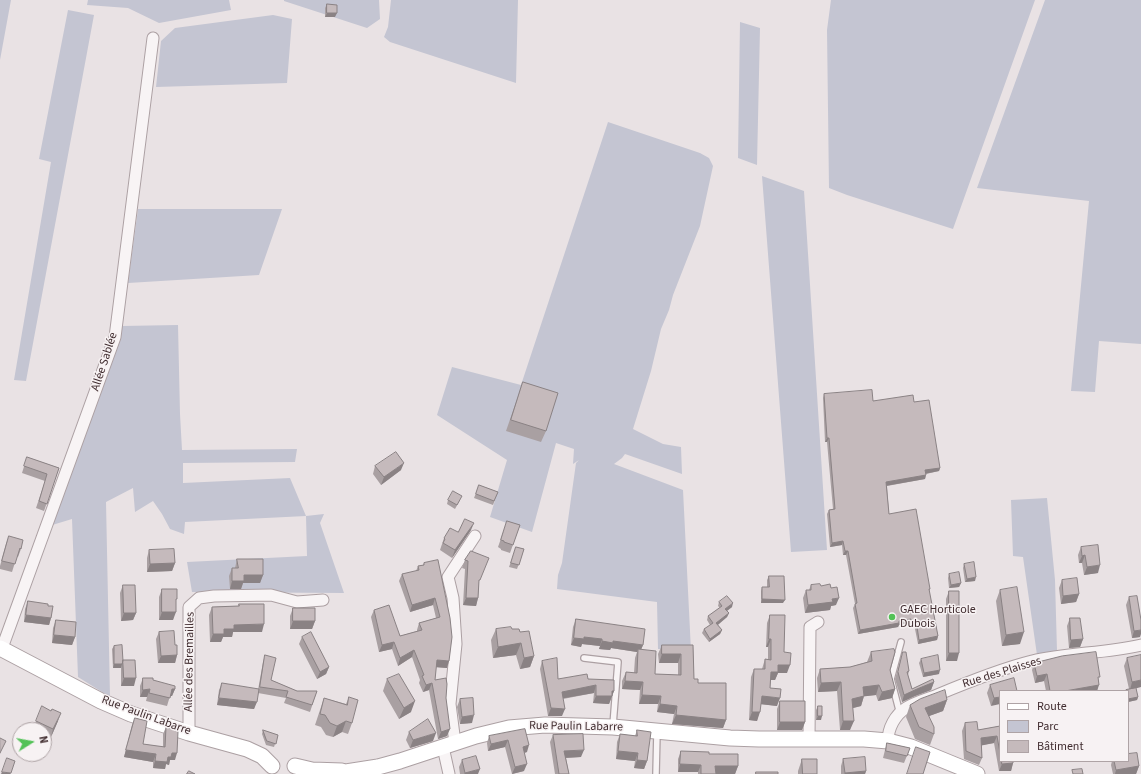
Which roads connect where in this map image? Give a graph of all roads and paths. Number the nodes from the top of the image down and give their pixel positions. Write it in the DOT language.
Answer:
graph roads {
  1 [pos="153,38"];
  2 [pos="475,536"];
  3 [pos="323,600"];
  4 [pos="818,622"];
  5 [pos="901,642"];
  6 [pos="1141,645"];
  7 [pos="1,648"];
  8 [pos="584,658"];
  9 [pos="900,714"];
  10 [pos="613,727"];
  11 [pos="658,731"];
  12 [pos="189,733"];
  13 [pos="809,740"];
  14 [pos="888,741"];
  15 [pos="449,745"];
  16 [pos="271,770"];
  17 [pos="296,770"];
  18 [pos="353,772"];
  19 [pos="333,774"];
  20 [pos="449,774"];
  21 [pos="656,774"];
  22 [pos="977,774"];
  1 -- 7 [label="street, Allée Sablée"];
  2 -- 15 [label="street"];
  3 -- 12 [label="street, Allée des Bremailles"];
  4 -- 13 [label="street"];
  5 -- 9 [label="lane"];
  6 -- 9 [label="street, Rue des Plaisses"];
  7 -- 12 [label="street, Rue Paulin Labarre"];
  8 -- 10 [label="lane"];
  9 -- 14 [label="street, Rue des Plaisses"];
  10 -- 11 [label="street, Rue Paulin Labarre"];
  10 -- 15 [label="street, Rue Paulin Labarre"];
  11 -- 13 [label="street, Rue Paulin Labarre"];
  11 -- 21 [label="lane"];
  12 -- 16 [label="street, Rue Paulin Labarre"];
  13 -- 14 [label="street, Rue Paulin Labarre"];
  14 -- 22 [label="street, Rue Paulin Labarre"];
  15 -- 18 [label="street, Rue Paulin Labarre"];
  15 -- 20 [label="street"];
  16 -- 17 [label="street"];
  17 -- 18 [label="street"];
  18 -- 19 [label="street"];
}
